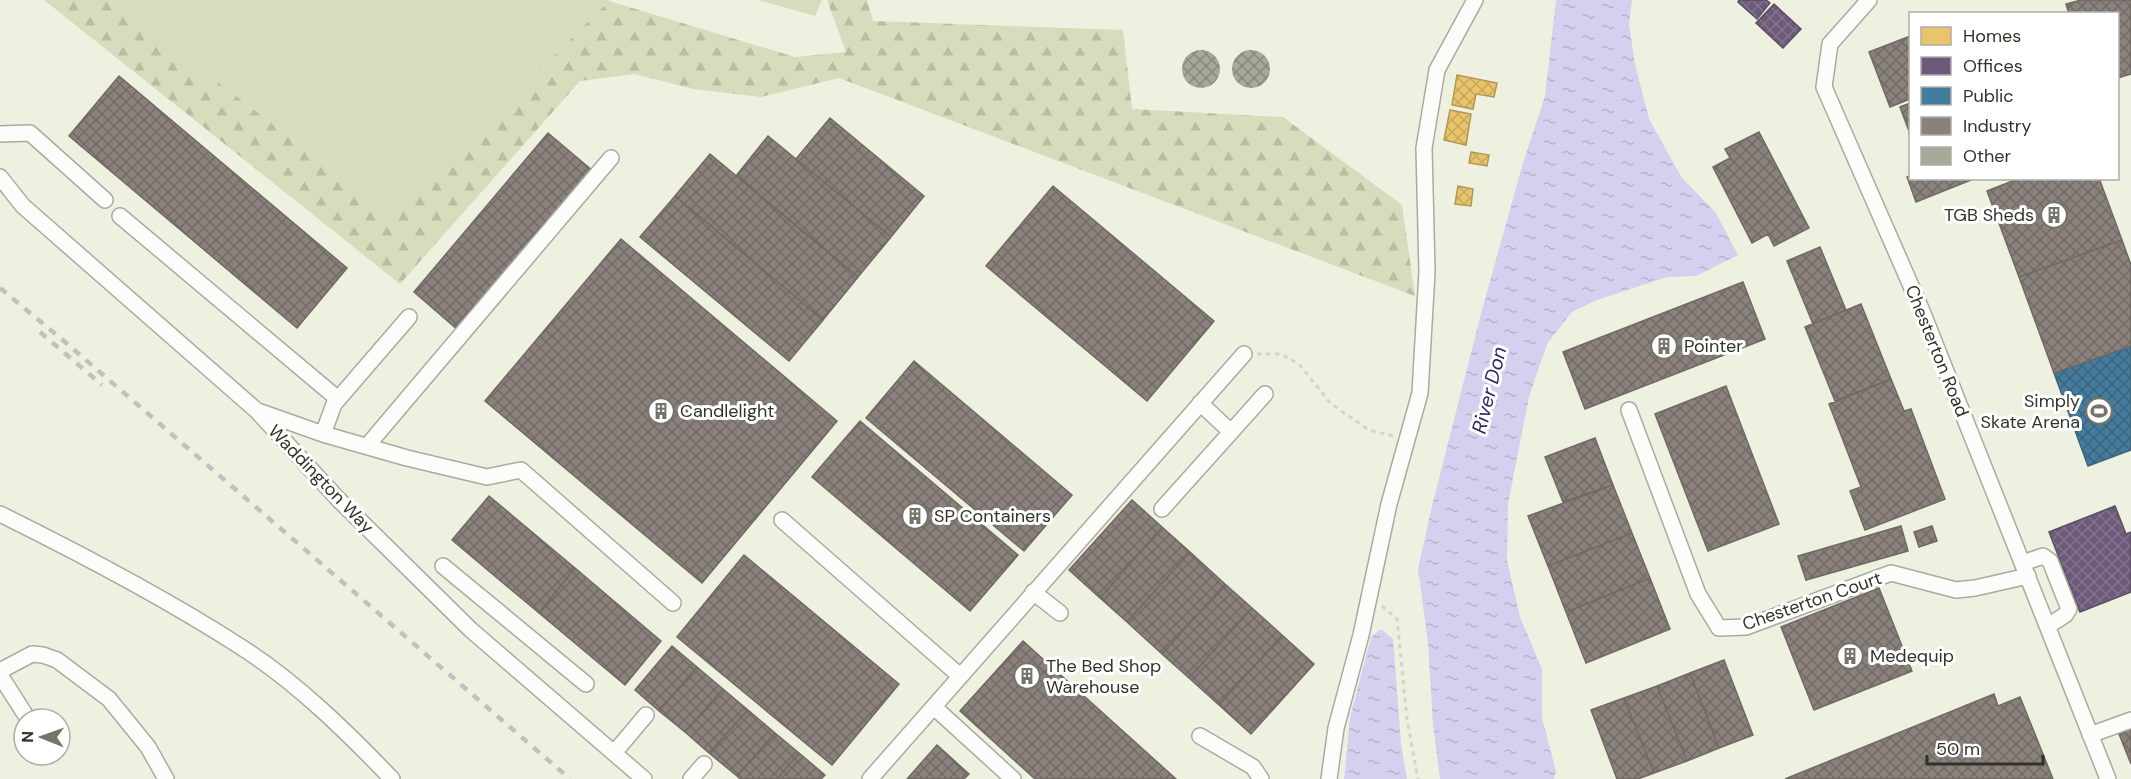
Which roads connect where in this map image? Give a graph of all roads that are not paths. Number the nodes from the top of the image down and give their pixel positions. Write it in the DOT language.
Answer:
graph roads {
  1 [pos="1475,0"];
  2 [pos="1869,0"];
  3 [pos="0,134"];
  4 [pos="611,158"];
  5 [pos="0,177"];
  6 [pos="105,200"];
  7 [pos="120,216"];
  8 [pos="409,317"];
  9 [pos="1244,354"];
  10 [pos="1265,394"];
  11 [pos="338,399"];
  12 [pos="1200,403"];
  13 [pos="255,410"];
  14 [pos="1629,410"];
  15 [pos="1231,432"];
  16 [pos="323,434"];
  17 [pos="367,446"];
  18 [pos="1162,509"];
  19 [pos="0,514"];
  20 [pos="782,520"];
  21 [pos="443,566"];
  22 [pos="2026,569"];
  23 [pos="461,581"];
  24 [pos="1034,592"];
  25 [pos="442,602"];
  26 [pos="673,603"];
  27 [pos="1060,613"];
  28 [pos="2048,626"];
  29 [pos="0,673"];
  30 [pos="960,675"];
  31 [pos="586,684"];
  32 [pos="21,707"];
  33 [pos="933,707"];
  34 [pos="646,714"];
  35 [pos="2131,720"];
  36 [pos="2090,735"];
  37 [pos="1200,736"];
  38 [pos="614,753"];
  39 [pos="704,764"];
  40 [pos="166,779"];
  41 [pos="393,779"];
  42 [pos="644,779"];
  43 [pos="691,779"];
  44 [pos="870,779"];
  45 [pos="1012,779"];
  46 [pos="1261,779"];
  47 [pos="1329,779"];
  48 [pos="2108,779"];
  1 -- 47 [label="street"];
  2 -- 22 [label="street, Chesterton Road"];
  3 -- 6 [label="street"];
  4 -- 17 [label="street"];
  5 -- 13 [label="street, Waddington Way"];
  7 -- 11 [label="street"];
  8 -- 11 [label="street"];
  9 -- 12 [label="street"];
  10 -- 15 [label="street"];
  11 -- 16 [label="street"];
  12 -- 15 [label="street"];
  12 -- 24 [label="street"];
  13 -- 16 [label="street"];
  13 -- 25 [label="street, Waddington Way"];
  14 -- 22 [label="street, Chesterton Court"];
  15 -- 18 [label="street"];
  16 -- 17 [label="street"];
  17 -- 26 [label="street"];
  19 -- 41 [label="street"];
  20 -- 30 [label="street"];
  21 -- 23 [label="street"];
  22 -- 28 [label="street, Chesterton Road"];
  22 -- 28 [label="street"];
  23 -- 25 [label="street"];
  23 -- 31 [label="street"];
  24 -- 27 [label="street"];
  24 -- 30 [label="street"];
  25 -- 38 [label="street, Waddington Way"];
  28 -- 36 [label="street, Chesterton Road"];
  29 -- 32 [label="street"];
  29 -- 40 [label="street"];
  30 -- 33 [label="street"];
  33 -- 44 [label="street"];
  33 -- 45 [label="street"];
  34 -- 38 [label="street"];
  35 -- 36 [label="street"];
  36 -- 48 [label="street, Chesterton Road"];
  37 -- 46 [label="street"];
  38 -- 42 [label="street, Waddington Way"];
  39 -- 43 [label="street"];
}
